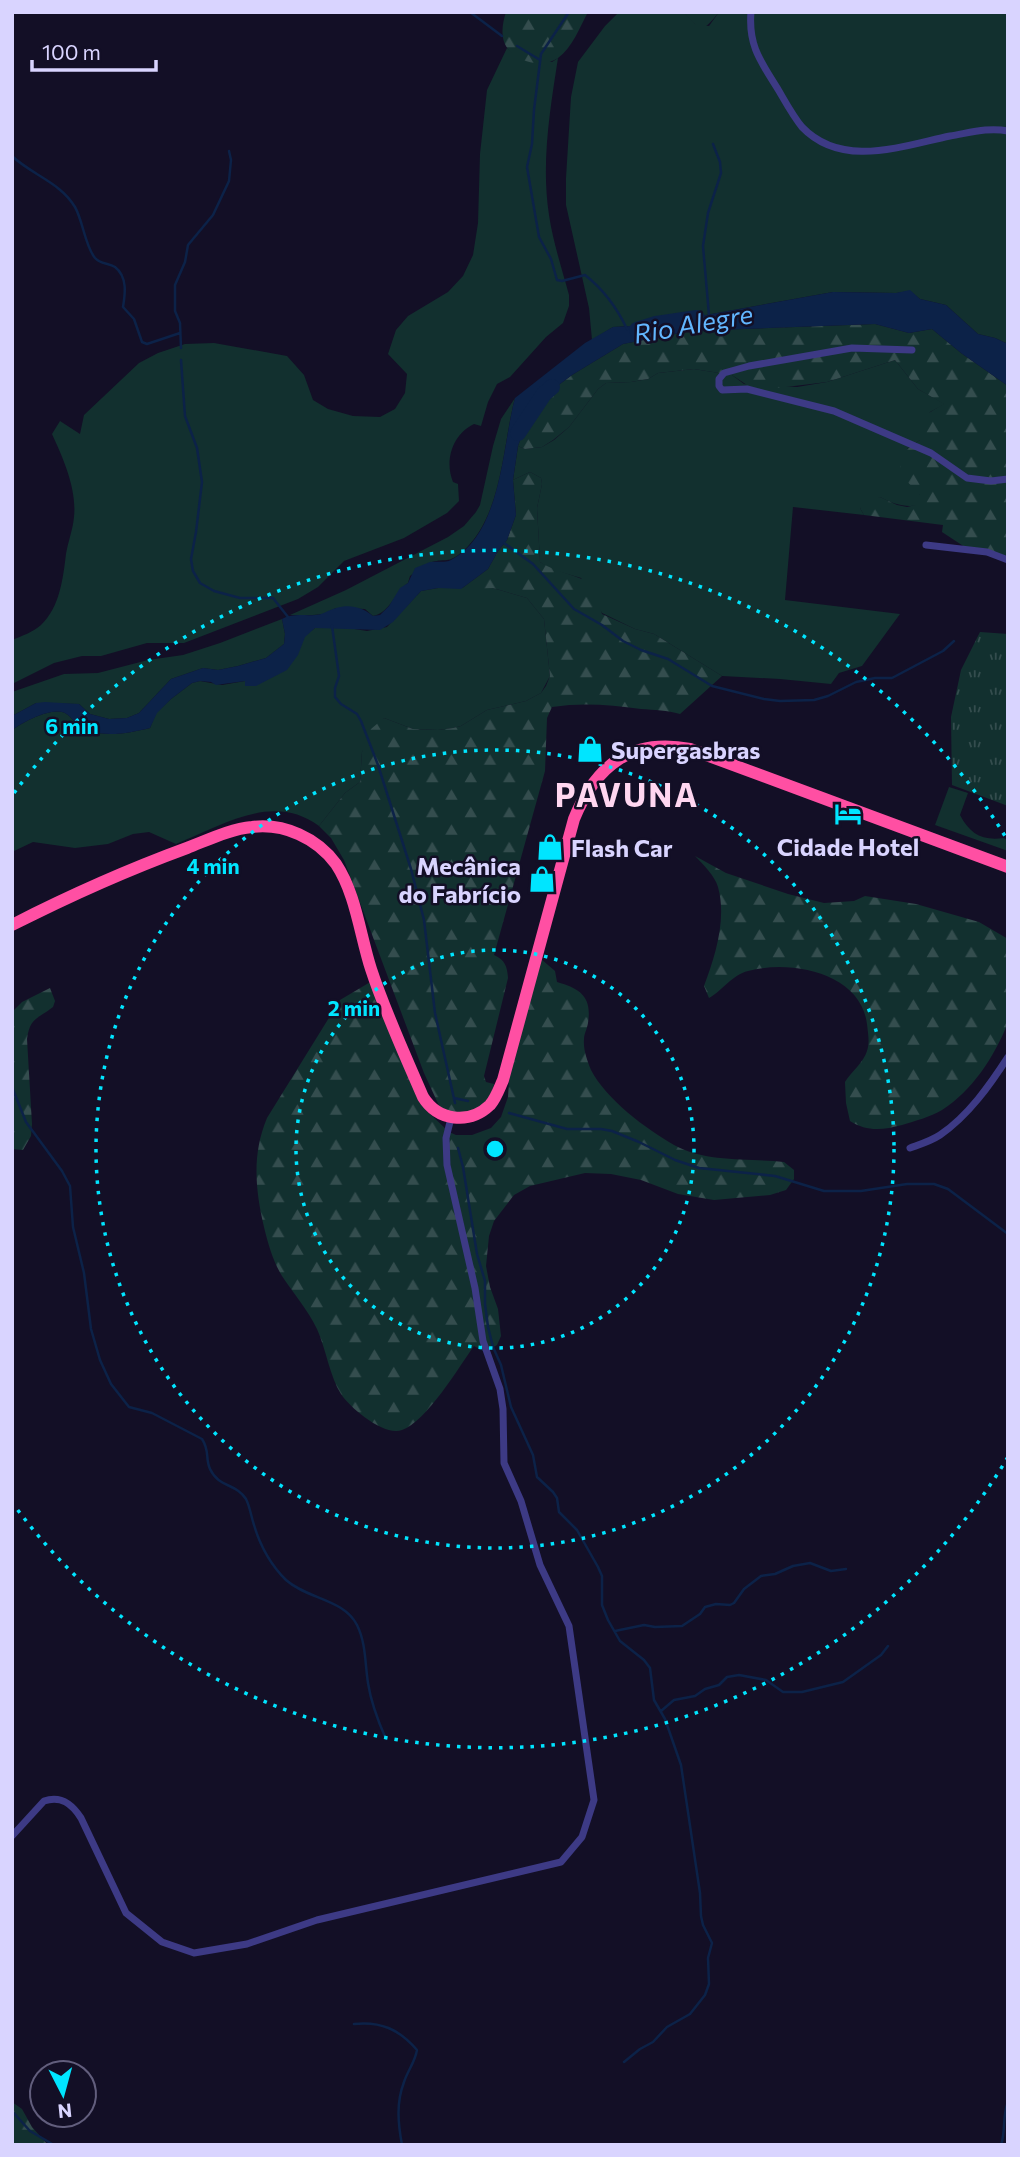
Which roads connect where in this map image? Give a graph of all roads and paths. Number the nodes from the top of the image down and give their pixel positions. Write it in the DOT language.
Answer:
graph roads {
  1 [pos="751,12"];
  2 [pos="1008,131"];
  3 [pos="912,350"];
  4 [pos="1008,479"];
  5 [pos="926,545"];
  6 [pos="1008,560"];
  7 [pos="1008,867"];
  8 [pos="12,925"];
  9 [pos="1008,1057"];
  10 [pos="451,1118"];
  11 [pos="910,1148"];
  12 [pos="12,1836"];
  1 -- 2 [label="street"];
  3 -- 4 [label="street"];
  5 -- 6 [label="street"];
  7 -- 10 [label="highway"];
  8 -- 10 [label="highway"];
  9 -- 11 [label="street"];
  10 -- 12 [label="street"];
}
